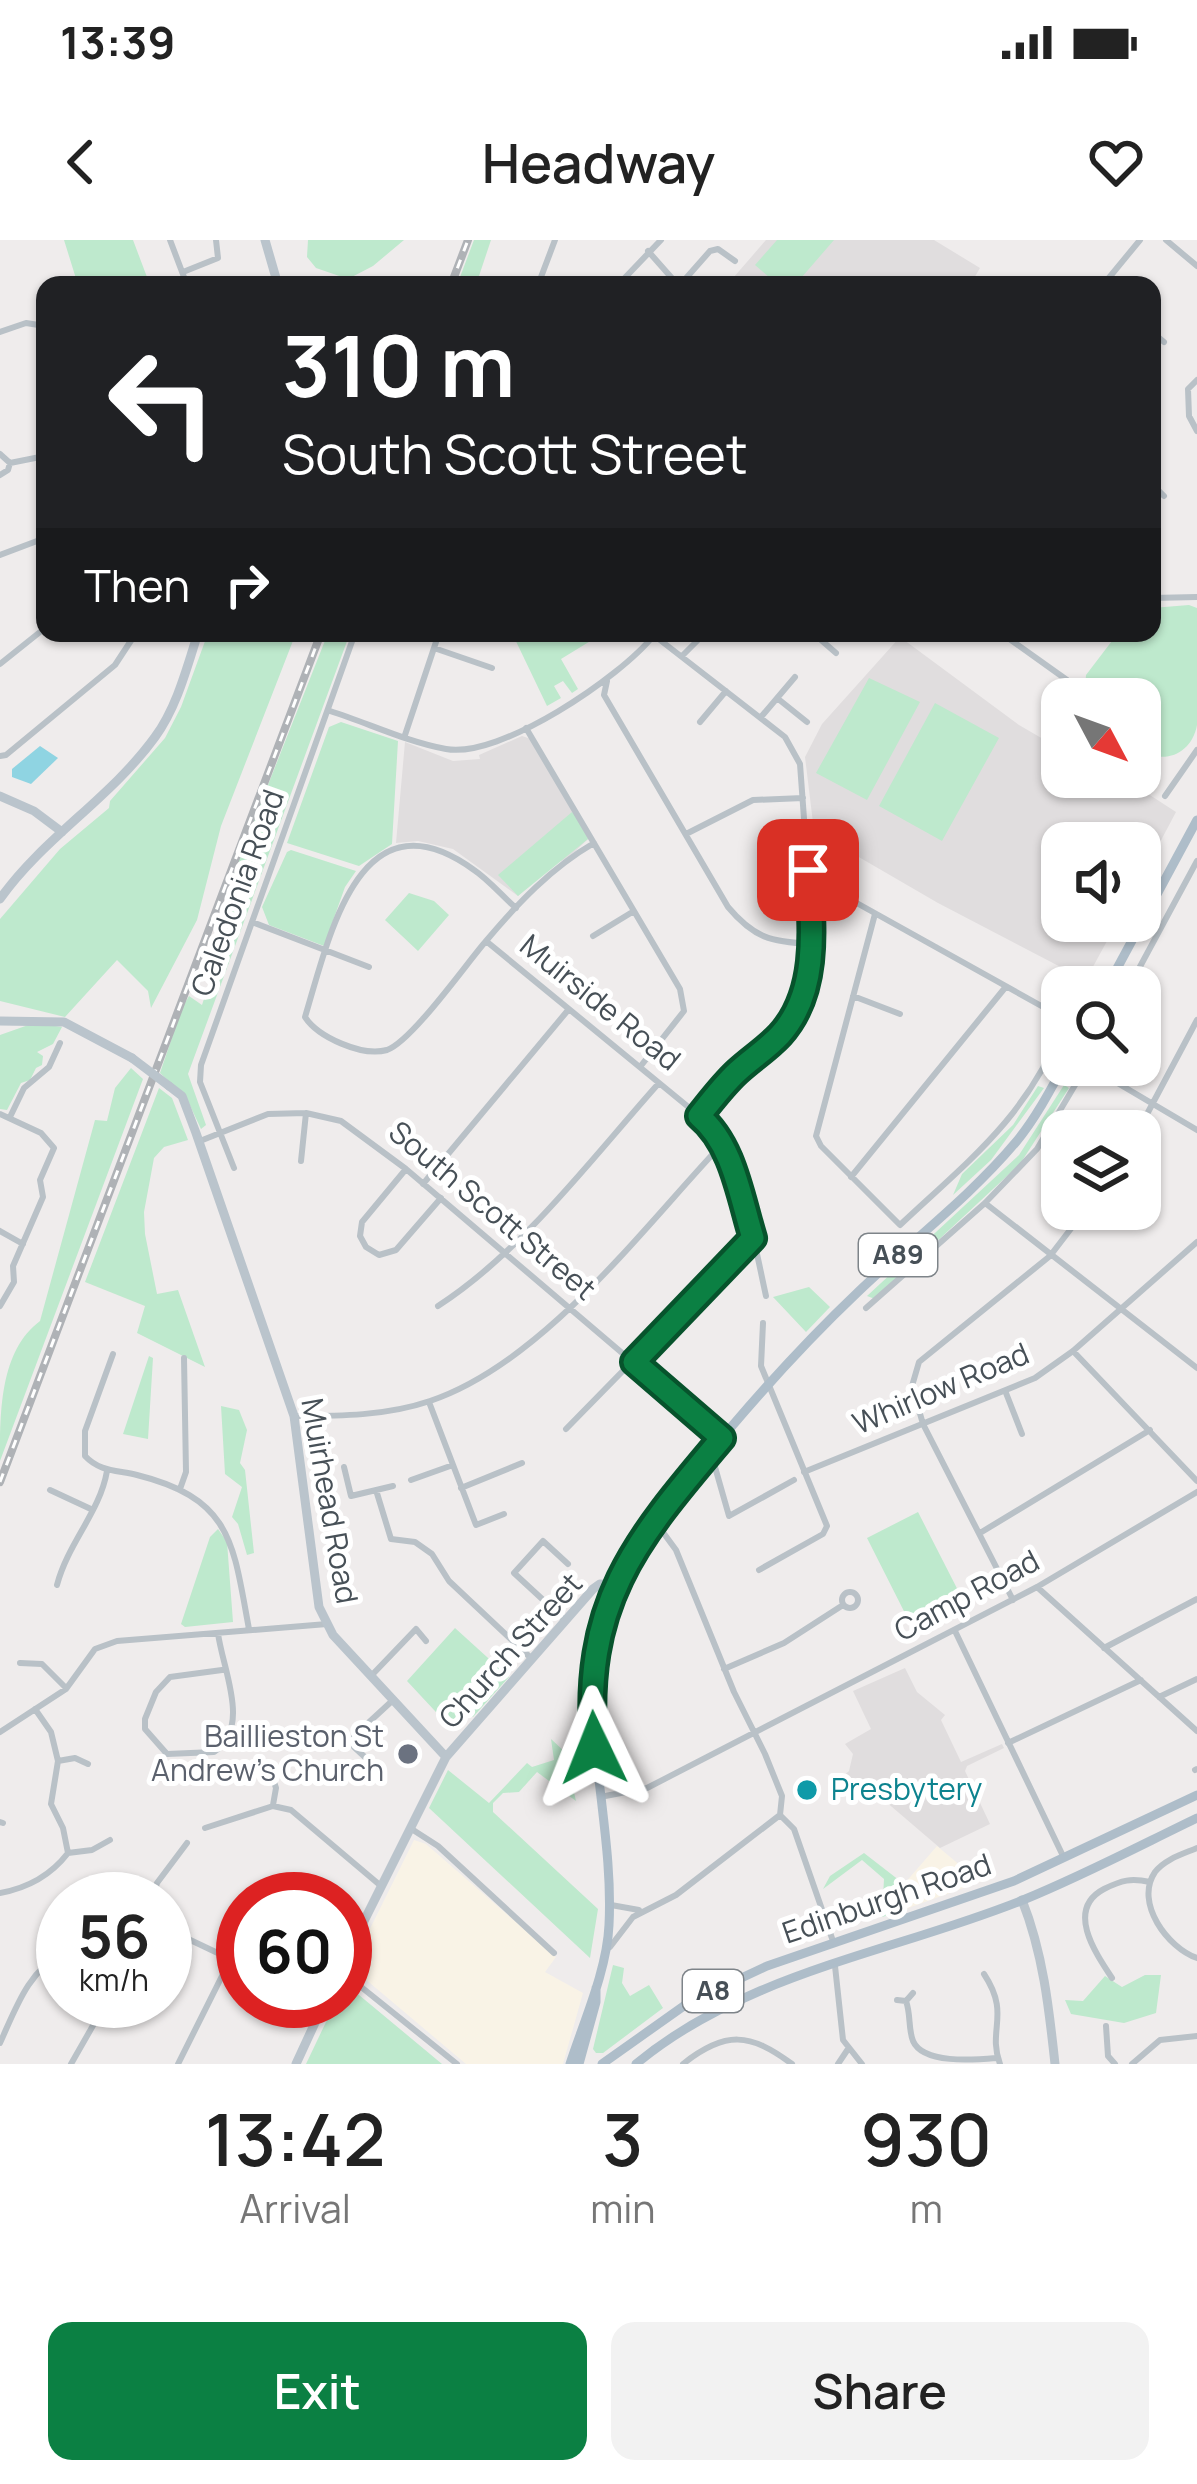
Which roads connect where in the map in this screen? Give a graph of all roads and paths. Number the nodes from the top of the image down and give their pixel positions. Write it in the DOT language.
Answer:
graph roads {
  1 [pos="170,240"];
  2 [pos="216,240"];
  3 [pos="265,240"];
  4 [pos="555,240"];
  5 [pos="661,240"];
  6 [pos="1140,240"];
  7 [pos="1166,240"];
  8 [pos="648,251"];
  9 [pos="735,261"];
  10 [pos="1197,266"];
  11 [pos="182,272"];
  12 [pos="184,276"];
  13 [pos="275,276"];
  14 [pos="541,276"];
  15 [pos="626,276"];
  16 [pos="671,276"];
  17 [pos="687,276"];
  18 [pos="1110,276"];
  19 [pos="36,324"];
  20 [pos="0,332"];
  21 [pos="1161,340"];
  22 [pos="1164,342"];
  23 [pos="1197,380"];
  24 [pos="1197,431"];
  25 [pos="0,454"];
  26 [pos="36,457"];
  27 [pos="10,463"];
  28 [pos="0,475"];
  29 [pos="1161,493"];
  30 [pos="1164,496"];
  31 [pos="36,541"];
  32 [pos="0,555"];
  33 [pos="1197,597"];
  34 [pos="1161,598"];
  35 [pos="36,635"];
  36 [pos="130,642"];
  37 [pos="195,642"];
  38 [pos="352,642"];
  39 [pos="436,642"];
  40 [pos="646,642"];
  41 [pos="663,642"];
  42 [pos="696,642"];
  43 [pos="826,642"];
  44 [pos="1014,642"];
  45 [pos="434,648"];
  46 [pos="834,648"];
  47 [pos="682,656"];
  48 [pos="0,664"];
  49 [pos="492,668"];
  50 [pos="795,677"];
  51 [pos="1064,678"];
  52 [pos="607,680"];
  53 [pos="726,691"];
  54 [pos="590,692"];
  55 [pos="604,695"];
  56 [pos="777,698"];
  57 [pos="330,710"];
  58 [pos="761,717"];
  59 [pos="700,722"];
  60 [pos="807,722"];
  61 [pos="526,728"];
  62 [pos="405,735"];
  63 [pos="1197,750"];
  64 [pos="0,756"];
  65 [pos="1188,763"];
  66 [pos="1197,769"];
  67 [pos="0,796"];
  68 [pos="1165,796"];
  69 [pos="803,798"];
  70 [pos="1197,820"];
  71 [pos="62,832"];
  72 [pos="686,834"];
  73 [pos="594,843"];
  74 [pos="1197,861"];
  75 [pos="828,887"];
  76 [pos="0,899"];
  77 [pos="516,908"];
  78 [pos="634,911"];
  79 [pos="875,914"];
  80 [pos="252,922"];
  81 [pos="593,936"];
  82 [pos="486,941"];
  83 [pos="811,944"];
  84 [pos="325,950"];
  85 [pos="1118,966"];
  86 [pos="1140,966"];
  87 [pos="369,968"];
  88 [pos="1004,989"];
  89 [pos="852,996"];
  90 [pos="1041,1007"];
  91 [pos="569,1009"];
  92 [pos="900,1014"];
  93 [pos="1197,1020"];
  94 [pos="0,1021"];
  95 [pos="60,1043"];
  96 [pos="640,1067"];
  97 [pos="1041,1073"];
  98 [pos="659,1083"];
  99 [pos="1051,1086"];
  100 [pos="1075,1086"];
  101 [pos="1123,1086"];
  102 [pos="1154,1104"];
  103 [pos="1150,1110"];
  104 [pos="306,1113"];
  105 [pos="0,1114"];
  106 [pos="699,1116"];
  107 [pos="10,1117"];
  108 [pos="1197,1130"];
  109 [pos="220,1133"];
  110 [pos="200,1142"];
  111 [pos="723,1143"];
  112 [pos="301,1161"];
  113 [pos="234,1168"];
  114 [pos="406,1169"];
  115 [pos="850,1177"];
  116 [pos="423,1184"];
  117 [pos="441,1198"];
  118 [pos="985,1203"];
  119 [pos="1070,1230"];
  120 [pos="0,1231"];
  121 [pos="753,1238"];
  122 [pos="1197,1242"];
  123 [pos="24,1244"];
  124 [pos="505,1252"];
  125 [pos="1050,1256"];
  126 [pos="766,1295"];
  127 [pos="0,1306"];
  128 [pos="439,1306"];
  129 [pos="570,1307"];
  130 [pos="866,1308"];
  131 [pos="1121,1310"];
  132 [pos="763,1323"];
  133 [pos="1073,1351"];
  134 [pos="113,1354"];
  135 [pos="184,1358"];
  136 [pos="634,1362"];
  137 [pos="1197,1368"];
  138 [pos="768,1384"];
  139 [pos="1005,1392"];
  140 [pos="429,1402"];
  141 [pos="294,1416"];
  142 [pos="923,1424"];
  143 [pos="566,1429"];
  144 [pos="1150,1430"];
  145 [pos="1022,1434"];
  146 [pos="722,1438"];
  147 [pos="710,1451"];
  148 [pos="522,1463"];
  149 [pos="453,1465"];
  150 [pos="344,1467"];
  151 [pos="106,1471"];
  152 [pos="804,1472"];
  153 [pos="411,1480"];
  154 [pos="794,1480"];
  155 [pos="1197,1481"];
  156 [pos="393,1486"];
  157 [pos="461,1488"];
  158 [pos="180,1489"];
  159 [pos="50,1490"];
  160 [pos="376,1490"];
  161 [pos="1197,1492"];
  162 [pos="93,1510"];
  163 [pos="504,1514"];
  164 [pos="654,1520"];
  165 [pos="980,1533"];
  166 [pos="568,1564"];
  167 [pos="759,1570"];
  168 [pos="615,1585"];
  169 [pos="57,1586"];
  170 [pos="1037,1587"];
  171 [pos="1197,1599"];
  172 [pos="1013,1600"];
  173 [pos="843,1605"];
  174 [pos="566,1621"];
  175 [pos="327,1624"];
  176 [pos="249,1629"];
  177 [pos="955,1631"];
  178 [pos="218,1633"];
  179 [pos="426,1641"];
  180 [pos="1104,1648"];
  181 [pos="532,1660"];
  182 [pos="20,1663"];
  183 [pos="724,1669"];
  184 [pos="222,1670"];
  185 [pos="370,1677"];
  186 [pos="1197,1679"];
  187 [pos="1141,1680"];
  188 [pos="66,1689"];
  189 [pos="1160,1697"];
  190 [pos="392,1700"];
  191 [pos="35,1709"];
  192 [pos="753,1730"];
  193 [pos="1197,1731"];
  194 [pos="0,1732"];
  195 [pos="1008,1743"];
  196 [pos="446,1757"];
  197 [pos="58,1761"];
  198 [pos="268,1762"];
  199 [pos="88,1764"];
  200 [pos="381,1772"];
  201 [pos="1197,1795"];
  202 [pos="600,1797"];
  203 [pos="273,1806"];
  204 [pos="780,1815"];
  205 [pos="1197,1818"];
  206 [pos="205,1828"];
  207 [pos="410,1828"];
  208 [pos="110,1840"];
  209 [pos="188,1843"];
  210 [pos="1088,1847"];
  211 [pos="1197,1848"];
  212 [pos="68,1853"];
  213 [pos="1064,1858"];
  214 [pos="1096,1866"];
  215 [pos="166,1872"];
  216 [pos="1014,1881"];
  217 [pos="1150,1882"];
  218 [pos="381,1886"];
  219 [pos="0,1893"];
  220 [pos="1022,1900"];
  221 [pos="372,1904"];
  222 [pos="610,1904"];
  223 [pos="642,1910"];
  224 [pos="834,1944"];
  225 [pos="606,1952"];
  226 [pos="554,1953"];
  227 [pos="1197,1958"];
  228 [pos="835,1966"];
  229 [pos="36,1974"];
  230 [pos="984,1974"];
  231 [pos="1112,1978"];
  232 [pos="216,1987"];
  233 [pos="596,1988"];
  234 [pos="913,1994"];
  235 [pos="372,1996"];
  236 [pos="1106,2026"];
  237 [pos="92,2028"];
  238 [pos="312,2028"];
  239 [pos="586,2034"];
  240 [pos="1197,2036"];
  241 [pos="0,2043"];
  242 [pos="848,2049"];
  243 [pos="998,2061"];
  244 [pos="603,2063"];
  245 [pos="71,2064"];
  246 [pos="178,2064"];
  247 [pos="296,2064"];
  248 [pos="457,2064"];
  249 [pos="574,2064"];
  250 [pos="636,2064"];
  251 [pos="683,2064"];
  252 [pos="792,2064"];
  253 [pos="838,2064"];
  254 [pos="862,2064"];
  255 [pos="1055,2064"];
  256 [pos="1115,2064"];
  257 [pos="1132,2064"];
  1 -- 11 [label="street"];
  2 -- 11 [label="street"];
  3 -- 13 [label="street"];
  4 -- 14 [label="street"];
  5 -- 8 [label="street"];
  6 -- 18 [label="street"];
  7 -- 10 [label="street"];
  8 -- 15 [label="street"];
  8 -- 16 [label="street"];
  9 -- 17 [label="street"];
  11 -- 12 [label="street"];
  19 -- 20 [label="street"];
  21 -- 22 [label="street"];
  23 -- 24 [label="street"];
  25 -- 27 [label="street"];
  26 -- 27 [label="street"];
  27 -- 28 [label="street"];
  29 -- 30 [label="street"];
  31 -- 32 [label="street"];
  33 -- 34 [label="street"];
  35 -- 48 [label="street"];
  36 -- 64 [label="street"];
  37 -- 71 [label="street"];
  38 -- 57 [label="street, Caledonia Road"];
  39 -- 45 [label="street"];
  40 -- 52 [label="street"];
  41 -- 47 [label="street"];
  42 -- 47 [label="street"];
  43 -- 46 [label="street"];
  44 -- 51 [label="street"];
  45 -- 49 [label="street"];
  45 -- 62 [label="street"];
  47 -- 53 [label="street"];
  50 -- 56 [label="street"];
  52 -- 54 [label="street"];
  52 -- 55 [label="street"];
  53 -- 58 [label="street"];
  53 -- 59 [label="street"];
  54 -- 55 [label="street"];
  54 -- 61 [label="street"];
  55 -- 72 [label="street"];
  56 -- 58 [label="street"];
  56 -- 60 [label="street"];
  57 -- 62 [label="street"];
  57 -- 80 [label="street, Caledonia Road"];
  58 -- 69 [label="street"];
  61 -- 62 [label="street"];
  61 -- 73 [label="street"];
  63 -- 65 [label="street"];
  65 -- 66 [label="street"];
  65 -- 68 [label="street"];
  67 -- 71 [label="street"];
  69 -- 72 [label="street"];
  69 -- 83 [label="street"];
  70 -- 85 [label="main road"];
  71 -- 76 [label="street"];
  72 -- 83 [label="street"];
  73 -- 77 [label="street"];
  73 -- 78 [label="street"];
  74 -- 86 [label="street"];
  75 -- 79 [label="street"];
  77 -- 82 [label="street"];
  77 -- 84 [label="street"];
  78 -- 81 [label="street"];
  78 -- 96 [label="street"];
  79 -- 88 [label="street"];
  79 -- 89 [label="street"];
  80 -- 84 [label="street"];
  80 -- 109 [label="street, Caledonia Road"];
  82 -- 84 [label="street"];
  82 -- 91 [label="street, Muirside Road"];
  83 -- 106 [label="street"];
  84 -- 87 [label="street"];
  88 -- 90 [label="street"];
  88 -- 115 [label="street"];
  89 -- 92 [label="street"];
  89 -- 115 [label="street"];
  91 -- 96 [label="street, Muirside Road"];
  91 -- 116 [label="street"];
  93 -- 102 [label="street"];
  94 -- 110 [label="street, Muirhead Road, bridge"];
  95 -- 107 [label="street"];
  96 -- 98 [label="street, Muirside Road"];
  97 -- 115 [label="street"];
  98 -- 106 [label="street, Muirside Road"];
  98 -- 124 [label="street"];
  99 -- 138 [label="main road, A89"];
  100 -- 118 [label="street"];
  101 -- 102 [label="street"];
  102 -- 103 [label="street"];
  102 -- 108 [label="street"];
  104 -- 109 [label="street"];
  104 -- 112 [label="street"];
  104 -- 114 [label="street, South Scott Street"];
  105 -- 107 [label="street"];
  106 -- 111 [label="street, Muirside Road"];
  107 -- 123 [label="street"];
  109 -- 110 [label="street"];
  109 -- 113 [label="street, Caledonia Road"];
  110 -- 141 [label="street, Muirhead Road"];
  111 -- 121 [label="street, Muirside Road"];
  111 -- 129 [label="street"];
  114 -- 116 [label="street, South Scott Street"];
  114 -- 117 [label="street"];
  116 -- 117 [label="street, South Scott Street"];
  117 -- 124 [label="street, South Scott Street"];
  118 -- 125 [label="street"];
  118 -- 130 [label="street"];
  119 -- 125 [label="street"];
  120 -- 123 [label="street"];
  121 -- 126 [label="street, Muirside Road"];
  121 -- 136 [label="street"];
  122 -- 131 [label="street, Whirlow Road"];
  123 -- 127 [label="street"];
  124 -- 128 [label="street"];
  124 -- 129 [label="street, South Scott Street"];
  125 -- 131 [label="street"];
  125 -- 142 [label="street"];
  129 -- 136 [label="street, South Scott Street"];
  129 -- 140 [label="street"];
  131 -- 133 [label="street, Whirlow Road"];
  131 -- 137 [label="street"];
  132 -- 138 [label="street"];
  133 -- 139 [label="street, Whirlow Road"];
  133 -- 144 [label="street"];
  134 -- 151 [label="street"];
  135 -- 158 [label="street"];
  136 -- 143 [label="street"];
  136 -- 146 [label="street, South Scott Street"];
  138 -- 146 [label="main road, A89"];
  138 -- 152 [label="street"];
  139 -- 142 [label="street, Whirlow Road"];
  139 -- 145 [label="street"];
  140 -- 141 [label="street"];
  140 -- 149 [label="street"];
  141 -- 175 [label="street, Muirhead Road"];
  142 -- 152 [label="street, Whirlow Road"];
  142 -- 165 [label="street"];
  144 -- 155 [label="street"];
  144 -- 165 [label="street"];
  146 -- 147 [label="main road, A89"];
  147 -- 154 [label="street"];
  147 -- 164 [label="main road, A89"];
  148 -- 157 [label="street"];
  149 -- 153 [label="street"];
  149 -- 157 [label="street"];
  150 -- 160 [label="street"];
  151 -- 158 [label="street"];
  151 -- 162 [label="street"];
  152 -- 167 [label="street"];
  156 -- 160 [label="street"];
  157 -- 163 [label="street"];
  158 -- 176 [label="street"];
  159 -- 162 [label="street"];
  160 -- 181 [label="street"];
  161 -- 170 [label="street, Camp Road"];
  162 -- 169 [label="street"];
  164 -- 168 [label="main road, A89"];
  164 -- 183 [label="street"];
  165 -- 172 [label="street"];
  166 -- 174 [label="street"];
  168 -- 174 [label="street, Church Street"];
  168 -- 202 [label="main road, A89"];
  170 -- 172 [label="street, Camp Road"];
  170 -- 180 [label="street"];
  171 -- 180 [label="street"];
  172 -- 177 [label="street, Camp Road"];
  173 -- 183 [label="street"];
  174 -- 181 [label="street, Church Street"];
  175 -- 176 [label="street"];
  175 -- 185 [label="street, Muirhead Road"];
  176 -- 178 [label="street"];
  177 -- 192 [label="street, Camp Road"];
  177 -- 195 [label="street"];
  178 -- 184 [label="street"];
  178 -- 188 [label="street"];
  179 -- 185 [label="street"];
  180 -- 187 [label="street"];
  181 -- 196 [label="street, Church Street"];
  182 -- 188 [label="street"];
  183 -- 192 [label="street"];
  184 -- 184 [label="street"];
  185 -- 190 [label="street, Muirhead Road"];
  186 -- 189 [label="street"];
  187 -- 189 [label="street"];
  187 -- 195 [label="street"];
  188 -- 191 [label="street"];
  189 -- 193 [label="street"];
  190 -- 196 [label="street, Muirhead Road"];
  190 -- 200 [label="street"];
  191 -- 194 [label="street"];
  191 -- 197 [label="street"];
  192 -- 202 [label="street, Camp Road"];
  192 -- 204 [label="street"];
  195 -- 213 [label="street"];
  196 -- 207 [label="street, Church Street"];
  197 -- 199 [label="street"];
  197 -- 212 [label="street"];
  198 -- 203 [label="street"];
  201 -- 210 [label="main road, Edinburgh Road / A8"];
  202 -- 222 [label="main road, A89"];
  203 -- 206 [label="street"];
  203 -- 218 [label="street"];
  204 -- 223 [label="street"];
  204 -- 224 [label="street"];
  205 -- 214 [label="main road, Edinburgh Road / A8"];
  207 -- 218 [label="street, Church Street"];
  207 -- 226 [label="street"];
  208 -- 212 [label="street"];
  209 -- 215 [label="street"];
  210 -- 213 [label="main road, Edinburgh Road / A8"];
  210 -- 214 [label="main road"];
  211 -- 217 [label="street"];
  212 -- 219 [label="street"];
  213 -- 216 [label="main road, Edinburgh Road / A8"];
  214 -- 220 [label="main road, Edinburgh Road / A8"];
  216 -- 220 [label="main road"];
  216 -- 224 [label="main road, Edinburgh Road / A8"];
  217 -- 227 [label="street"];
  217 -- 231 [label="street"];
  218 -- 221 [label="street, Church Street"];
  220 -- 228 [label="main road, Edinburgh Road / A8"];
  220 -- 255 [label="street"];
  222 -- 223 [label="street"];
  222 -- 225 [label="main road, A89"];
  223 -- 225 [label="street"];
  224 -- 228 [label="main road"];
  224 -- 244 [label="main road, Edinburgh Road / A8"];
  225 -- 233 [label="main road, A89"];
  228 -- 242 [label="street"];
  228 -- 250 [label="main road, Edinburgh Road / A8"];
  229 -- 241 [label="street"];
  230 -- 243 [label="street"];
  232 -- 246 [label="street"];
  233 -- 239 [label="main road, A89"];
  233 -- 249 [label="main road, A89"];
  234 -- 243 [label="street"];
  235 -- 248 [label="street"];
  236 -- 256 [label="street"];
  237 -- 245 [label="street"];
  238 -- 247 [label="street"];
  239 -- 244 [label="main road"];
  239 -- 249 [label="main road, A89"];
  240 -- 257 [label="street"];
  242 -- 253 [label="street"];
  242 -- 254 [label="street"];
  251 -- 252 [label="street"];
}
